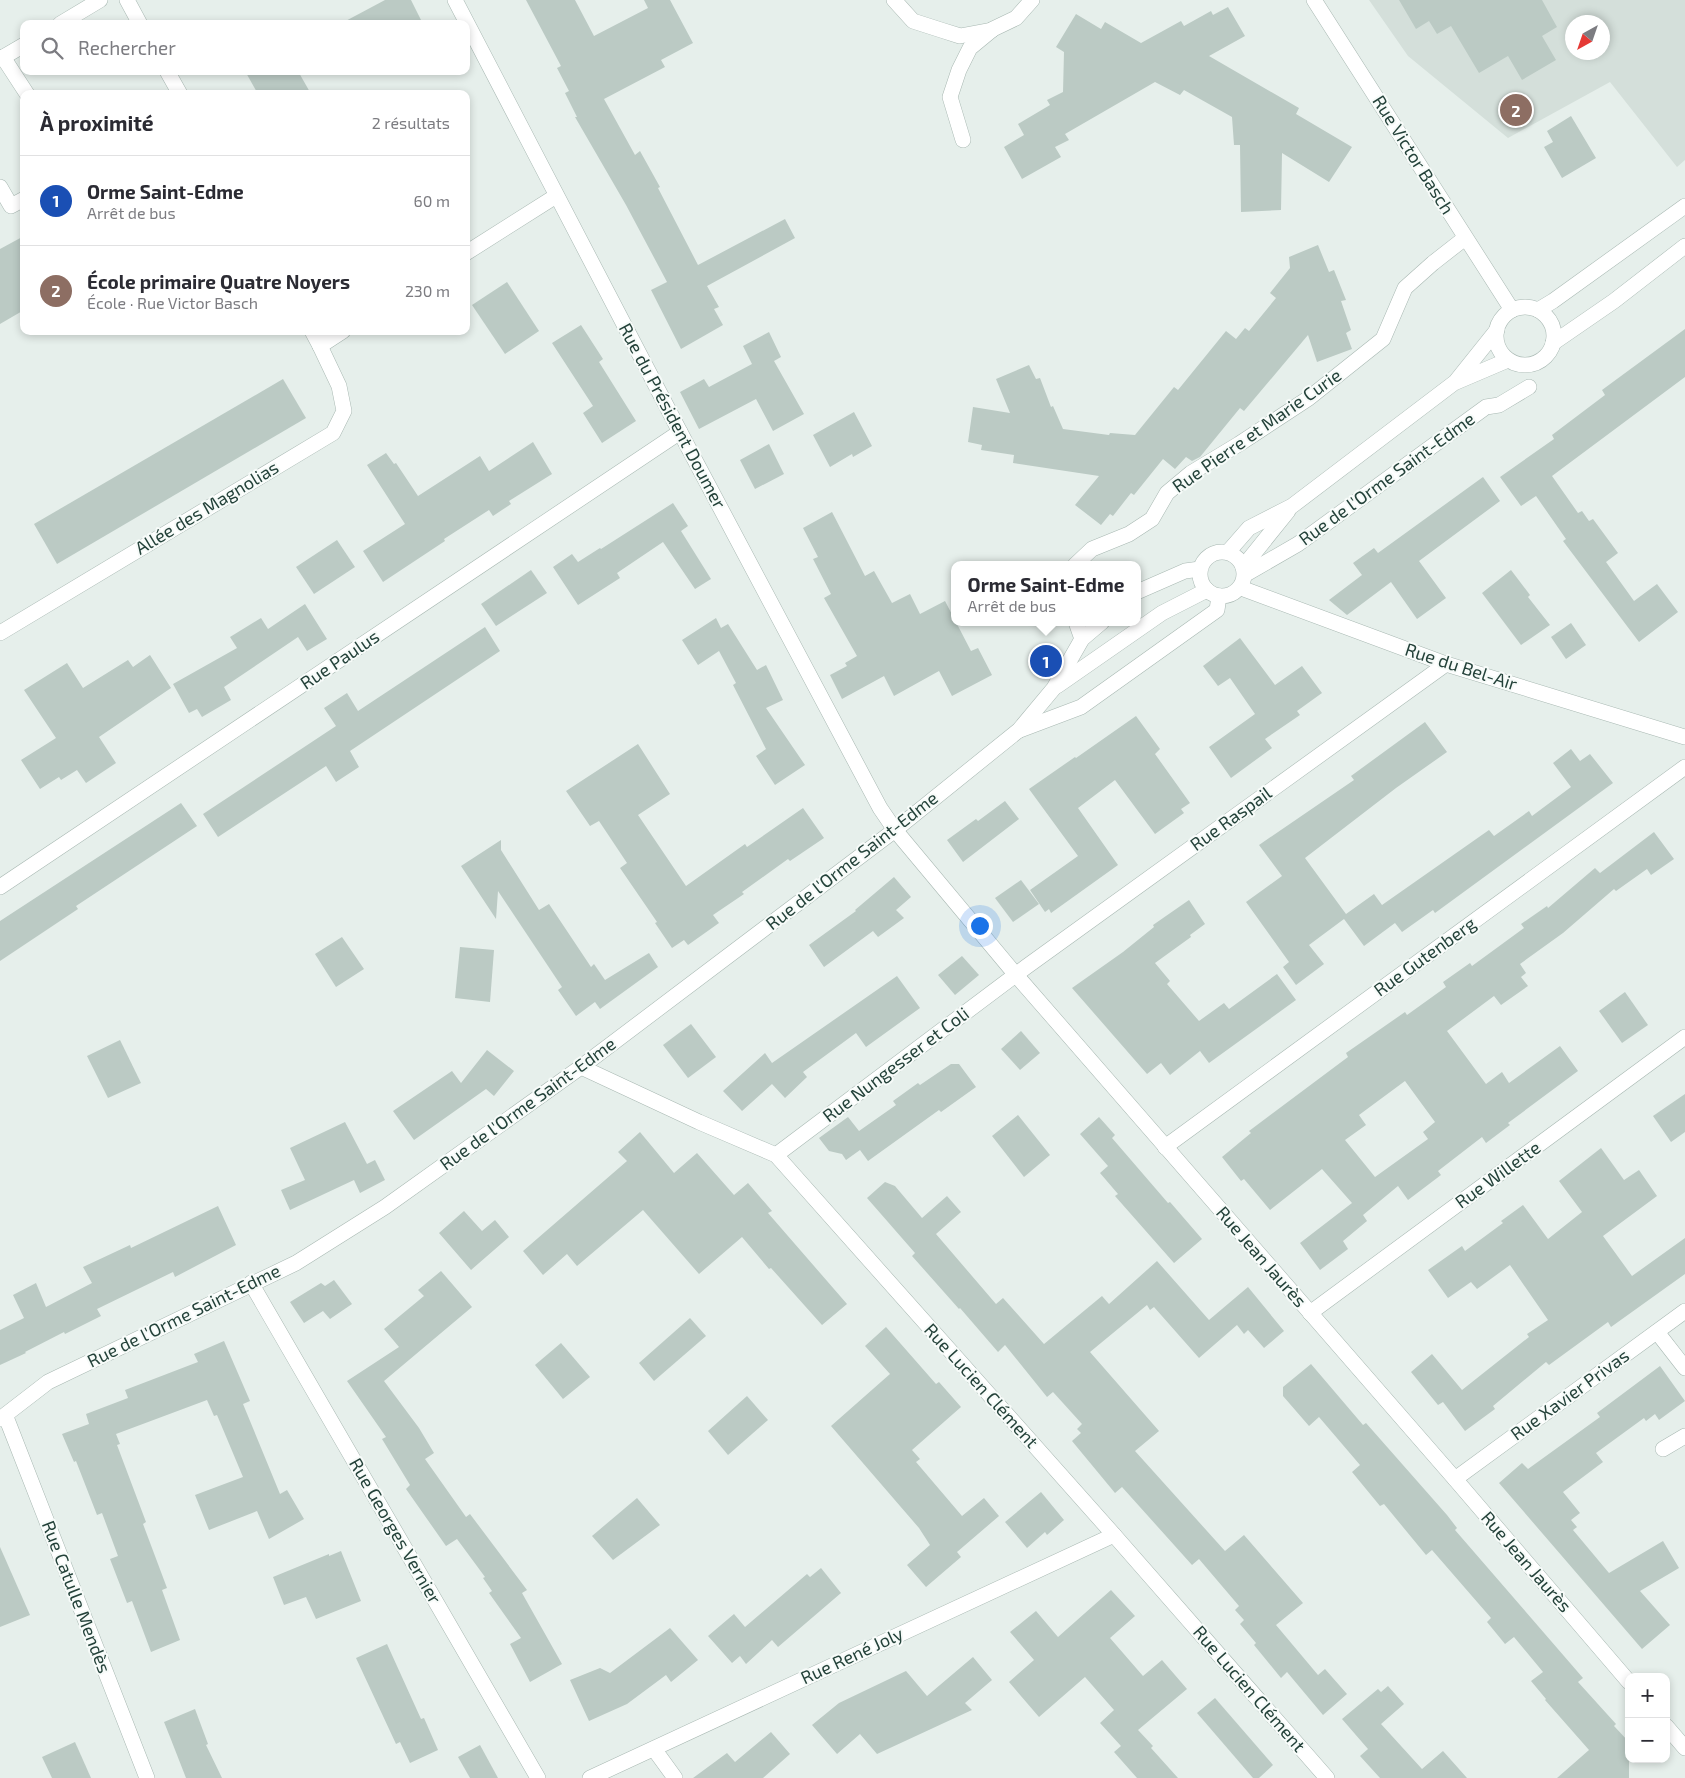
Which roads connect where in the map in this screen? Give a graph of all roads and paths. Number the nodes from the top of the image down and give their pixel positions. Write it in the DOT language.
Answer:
graph roads {
  1 [pos="100,0"];
  2 [pos="127,0"];
  3 [pos="455,0"];
  4 [pos="894,0"];
  5 [pos="1032,0"];
  6 [pos="1314,0"];
  7 [pos="67,20"];
  8 [pos="138,20"];
  9 [pos="465,20"];
  10 [pos="470,29"];
  11 [pos="993,30"];
  12 [pos="20,47"];
  13 [pos="2,58"];
  14 [pos="169,75"];
  15 [pos="23,90"];
  16 [pos="178,90"];
  17 [pos="963,140"];
  18 [pos="0,187"];
  19 [pos="556,196"];
  20 [pos="20,200"];
  21 [pos="1685,206"];
  22 [pos="1465,238"];
  23 [pos="1685,246"];
  24 [pos="470,250"];
  25 [pos="1512,310"];
  26 [pos="1538,310"];
  27 [pos="1497,330"];
  28 [pos="314,335"];
  29 [pos="337,335"];
  30 [pos="1553,343"];
  31 [pos="320,346"];
  32 [pos="1508,360"];
  33 [pos="1454,383"];
  34 [pos="1529,387"];
  35 [pos="680,432"];
  36 [pos="1292,506"];
  37 [pos="1228,552"];
  38 [pos="1079,561"];
  39 [pos="1200,569"];
  40 [pos="1243,576"];
  41 [pos="1141,590"];
  42 [pos="1213,593"];
  43 [pos="1077,626"];
  44 [pos="1097,626"];
  45 [pos="0,632"];
  46 [pos="1082,639"];
  47 [pos="1446,664"];
  48 [pos="1054,688"];
  49 [pos="1019,730"];
  50 [pos="1685,737"];
  51 [pos="1685,767"];
  52 [pos="895,830"];
  53 [pos="0,887"];
  54 [pos="1016,975"];
  55 [pos="1685,1037"];
  56 [pos="581,1067"];
  57 [pos="1165,1147"];
  58 [pos="776,1155"];
  59 [pos="251,1283"];
  60 [pos="1685,1311"];
  61 [pos="1310,1313"];
  62 [pos="1656,1332"];
  63 [pos="1685,1368"];
  64 [pos="3,1418"];
  65 [pos="1685,1436"];
  66 [pos="1664,1449"];
  67 [pos="1455,1479"];
  68 [pos="1114,1535"];
  69 [pos="1625,1677"];
  70 [pos="1670,1731"];
  71 [pos="654,1748"];
  72 [pos="1685,1748"];
  73 [pos="147,1778"];
  74 [pos="538,1778"];
  75 [pos="590,1778"];
  76 [pos="676,1778"];
  77 [pos="1327,1778"];
  1 -- 7 [label="street"];
  2 -- 8 [label="street"];
  3 -- 9 [label="street, Rue du Président Doumer"];
  4 -- 11 [label="street"];
  5 -- 11 [label="street"];
  6 -- 22 [label="street, Rue Victor Basch"];
  10 -- 19 [label="street, Rue du Président Doumer"];
  11 -- 17 [label="street"];
  12 -- 13 [label="street"];
  13 -- 15 [label="street"];
  14 -- 16 [label="street"];
  18 -- 20 [label="street"];
  19 -- 24 [label="street"];
  19 -- 35 [label="street, Rue du Président Doumer"];
  21 -- 26 [label="street"];
  22 -- 25 [label="street, Rue Victor Basch"];
  22 -- 38 [label="street, Rue Pierre et Marie Curie"];
  23 -- 30 [label="street"];
  25 -- 26 [label="street"];
  25 -- 27 [label="street"];
  26 -- 30 [label="street"];
  27 -- 32 [label="street"];
  27 -- 33 [label="street, Rue de l'Orme Saint-Edme"];
  28 -- 31 [label="street, Allée des Magnolias"];
  29 -- 31 [label="street"];
  30 -- 32 [label="street"];
  31 -- 45 [label="street, Allée des Magnolias"];
  32 -- 33 [label="street, Rue de l'Orme Saint-Edme"];
  33 -- 36 [label="street, Rue de l'Orme Saint-Edme"];
  34 -- 40 [label="street, Rue de l'Orme Saint-Edme"];
  35 -- 52 [label="street, Rue du Président Doumer"];
  35 -- 53 [label="street, Rue Paulus"];
  36 -- 37 [label="street, Rue de l'Orme Saint-Edme"];
  36 -- 40 [label="street, Rue de l'Orme Saint-Edme"];
  37 -- 39 [label="street"];
  37 -- 40 [label="street"];
  39 -- 41 [label="street"];
  39 -- 42 [label="street"];
  40 -- 42 [label="street"];
  40 -- 47 [label="street, Rue du Bel-Air"];
  42 -- 48 [label="street, Rue de l'Orme Saint-Edme"];
  42 -- 49 [label="street, Rue de l'Orme Saint-Edme"];
  43 -- 46 [label="street"];
  44 -- 46 [label="street, Rue de l'Orme Saint-Edme"];
  46 -- 48 [label="street, Rue de l'Orme Saint-Edme"];
  47 -- 50 [label="street, Rue du Bel-Air"];
  47 -- 54 [label="street, Rue Raspail"];
  48 -- 49 [label="street, Rue de l'Orme Saint-Edme"];
  49 -- 52 [label="street, Rue de l'Orme Saint-Edme"];
  51 -- 57 [label="street, Rue Gutenberg"];
  52 -- 54 [label="street, Rue Jean Jaurès"];
  52 -- 56 [label="street, Rue de l'Orme Saint-Edme"];
  54 -- 57 [label="street, Rue Jean Jaurès"];
  54 -- 58 [label="street, Rue Nungesser et Coli"];
  55 -- 61 [label="street, Rue Willette"];
  56 -- 58 [label="street, Rue Lucien Clément"];
  56 -- 59 [label="street, Rue de l'Orme Saint-Edme"];
  57 -- 61 [label="street, Rue Jean Jaurès"];
  58 -- 68 [label="street, Rue Lucien Clément"];
  59 -- 64 [label="street, Rue de l'Orme Saint-Edme"];
  59 -- 74 [label="street, Rue Georges Vernier"];
  60 -- 62 [label="street, Rue Xavier Privas"];
  61 -- 67 [label="street, Rue Jean Jaurès"];
  62 -- 63 [label="street"];
  62 -- 67 [label="street, Rue Xavier Privas"];
  64 -- 73 [label="street, Rue Catulle Mendès"];
  65 -- 66 [label="street"];
  67 -- 69 [label="street, Rue Jean Jaurès"];
  68 -- 71 [label="street, Rue René Joly"];
  68 -- 77 [label="street, Rue Lucien Clément"];
  70 -- 72 [label="street"];
  71 -- 75 [label="street, Rue René Joly"];
  71 -- 76 [label="street"];
}
